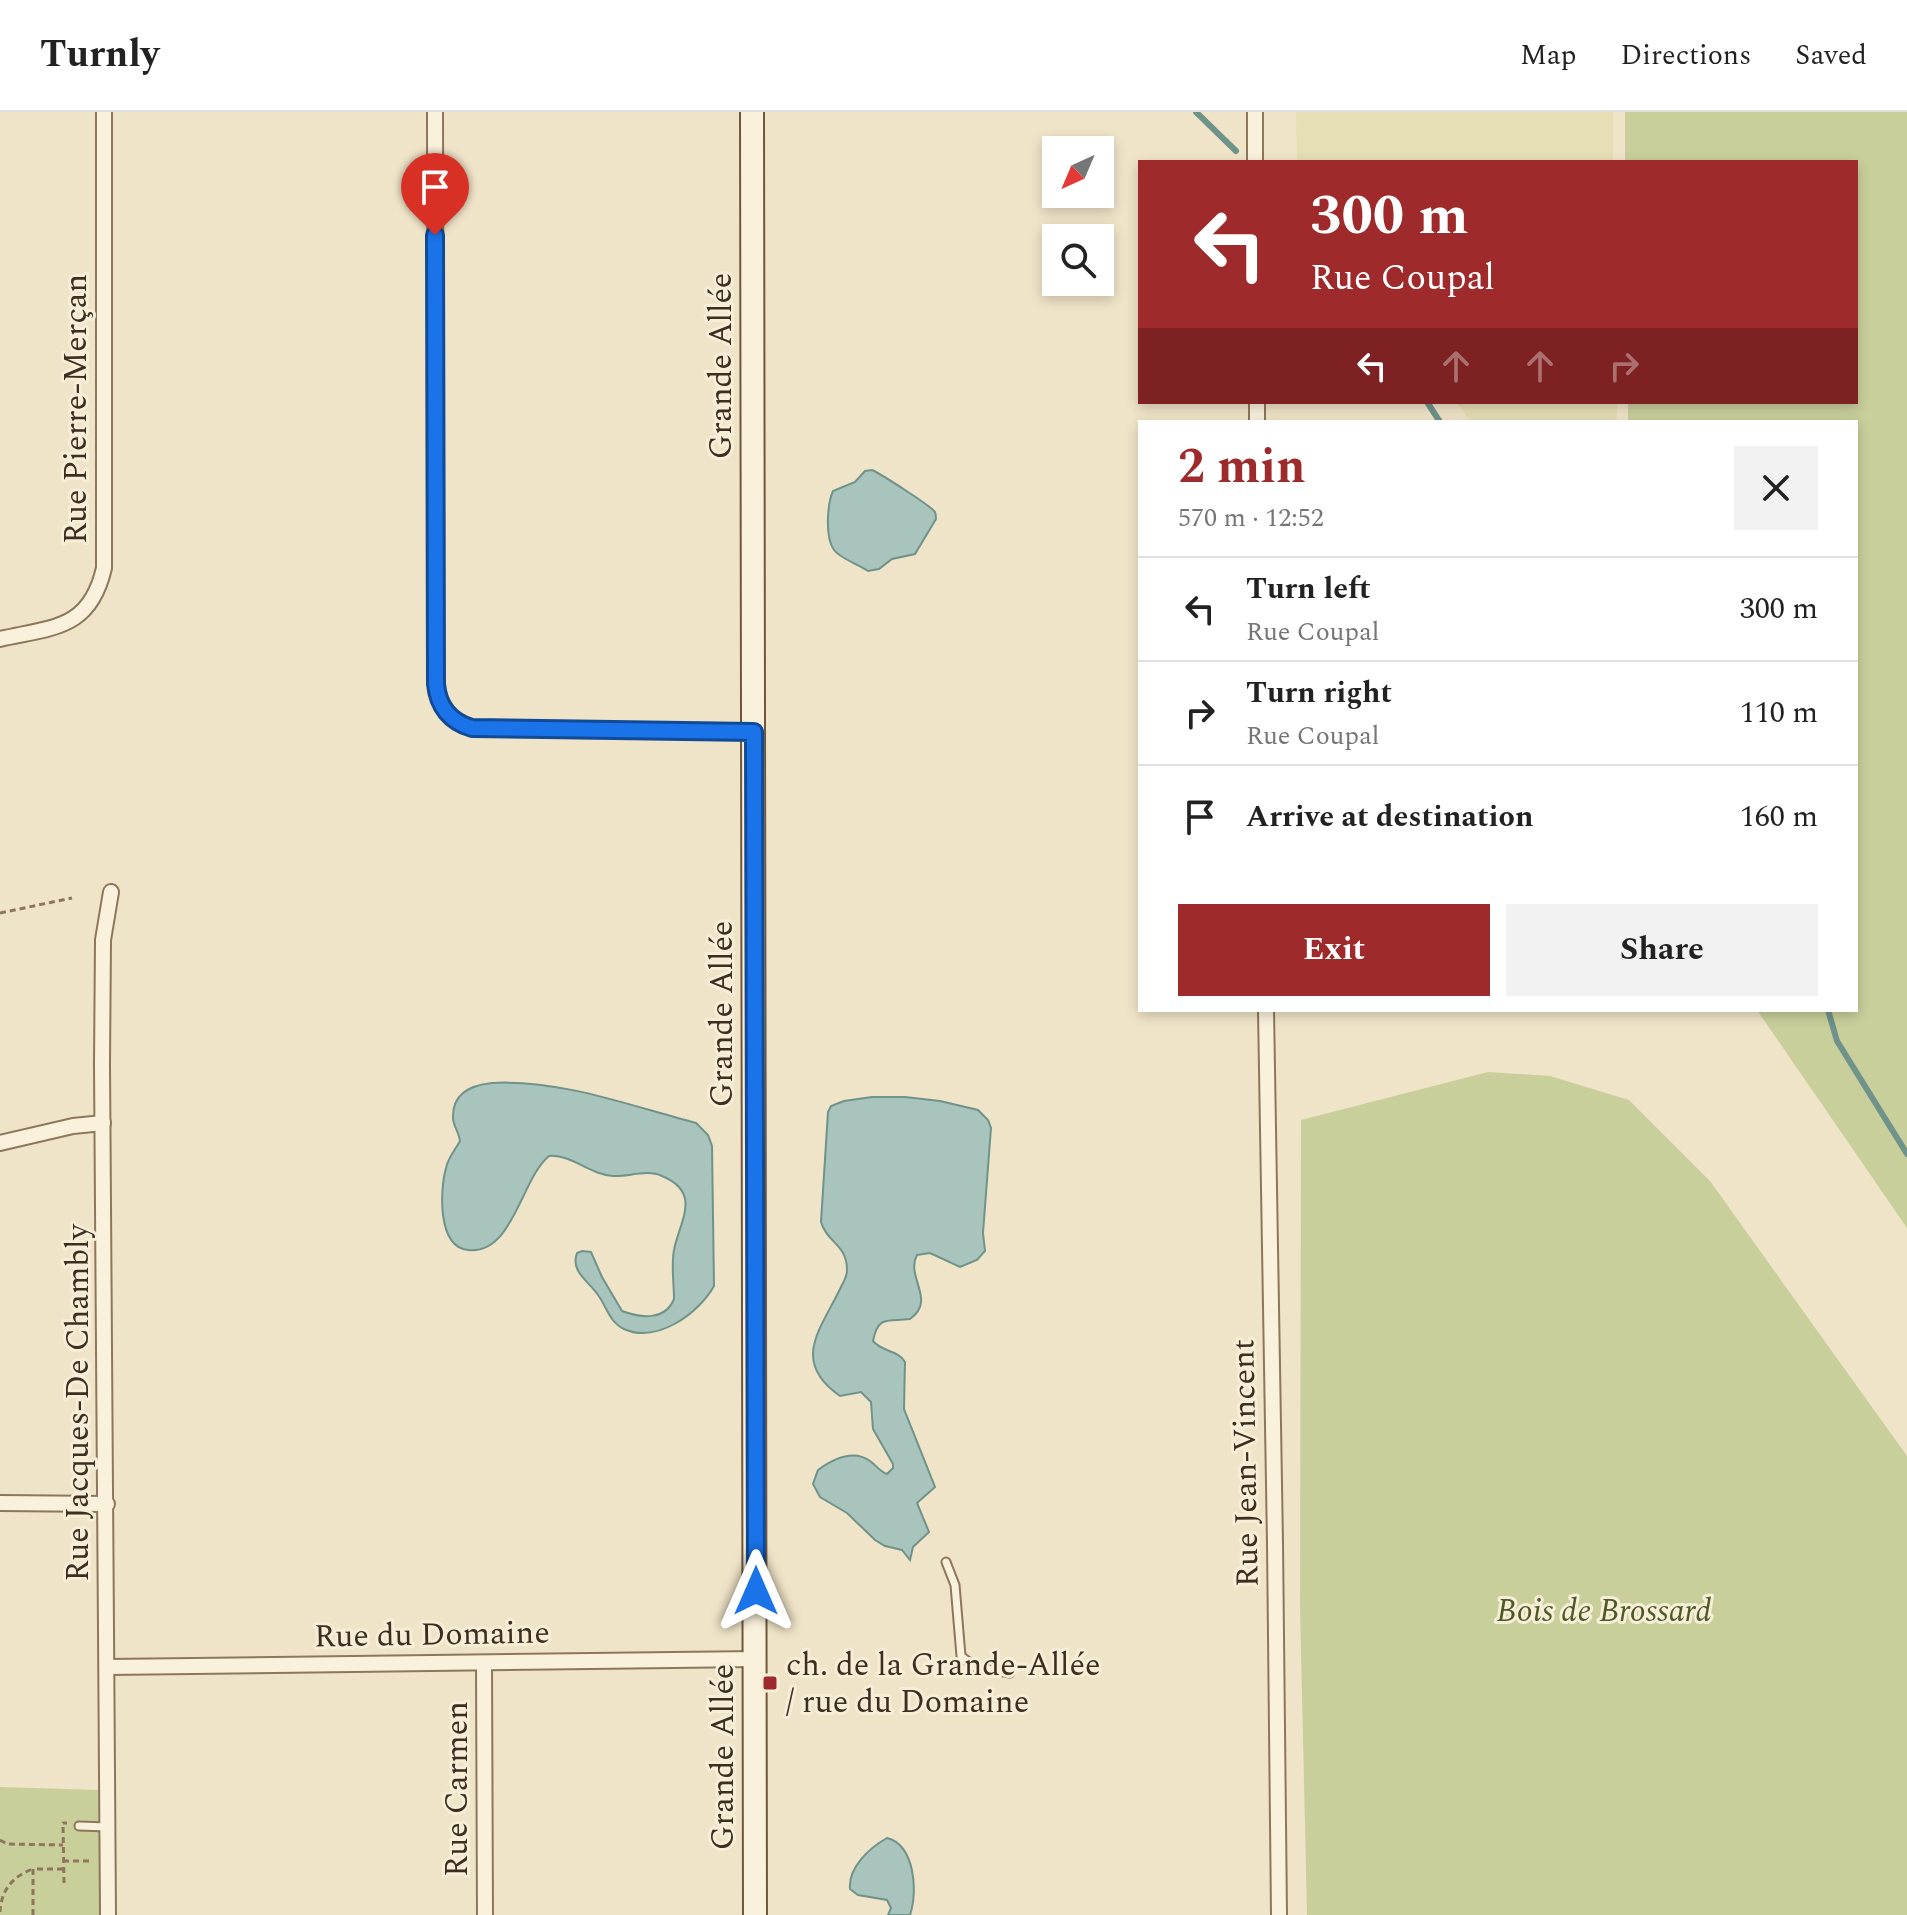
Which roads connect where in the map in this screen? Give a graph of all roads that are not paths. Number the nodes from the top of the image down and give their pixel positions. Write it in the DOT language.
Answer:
graph roads {
  1 [pos="104,112"];
  2 [pos="435,112"];
  3 [pos="752,112"];
  4 [pos="1255,112"];
  5 [pos="1255,160"];
  6 [pos="0,639"];
  7 [pos="754,732"];
  8 [pos="111,892"];
  9 [pos="1266,1012"];
  10 [pos="103,1123"];
  11 [pos="0,1143"];
  12 [pos="0,1503"];
  13 [pos="107,1504"];
  14 [pos="946,1562"];
  15 [pos="756,1659"];
  16 [pos="484,1663"];
  17 [pos="108,1667"];
  18 [pos="1010,1673"];
  19 [pos="76,1825"];
  20 [pos="108,1827"];
  21 [pos="108,1915"];
  22 [pos="485,1915"];
  23 [pos="755,1915"];
  24 [pos="1279,1915"];
  1 -- 6 [label="street, Rue Pierre-Merçan"];
  2 -- 7 [label="street"];
  3 -- 7 [label="street, Grande Allée"];
  4 -- 5 [label="street"];
  7 -- 15 [label="street, Grande Allée"];
  8 -- 10 [label="street, Rue Jacques-De Chambly"];
  9 -- 24 [label="street, Rue Jean-Vincent"];
  10 -- 11 [label="street"];
  10 -- 13 [label="street, Rue Jacques-De Chambly"];
  12 -- 13 [label="street"];
  13 -- 17 [label="street, Rue Jacques-De Chambly"];
  14 -- 18 [label="lane"];
  15 -- 16 [label="street, Rue du Domaine"];
  15 -- 23 [label="street, Grande Allée"];
  16 -- 17 [label="street, Rue du Domaine"];
  16 -- 22 [label="street, Rue Carmen"];
  17 -- 20 [label="street, Rue Jacques-De Chambly"];
  19 -- 20 [label="lane"];
  20 -- 21 [label="street, Rue Jacques-De Chambly"];
}
